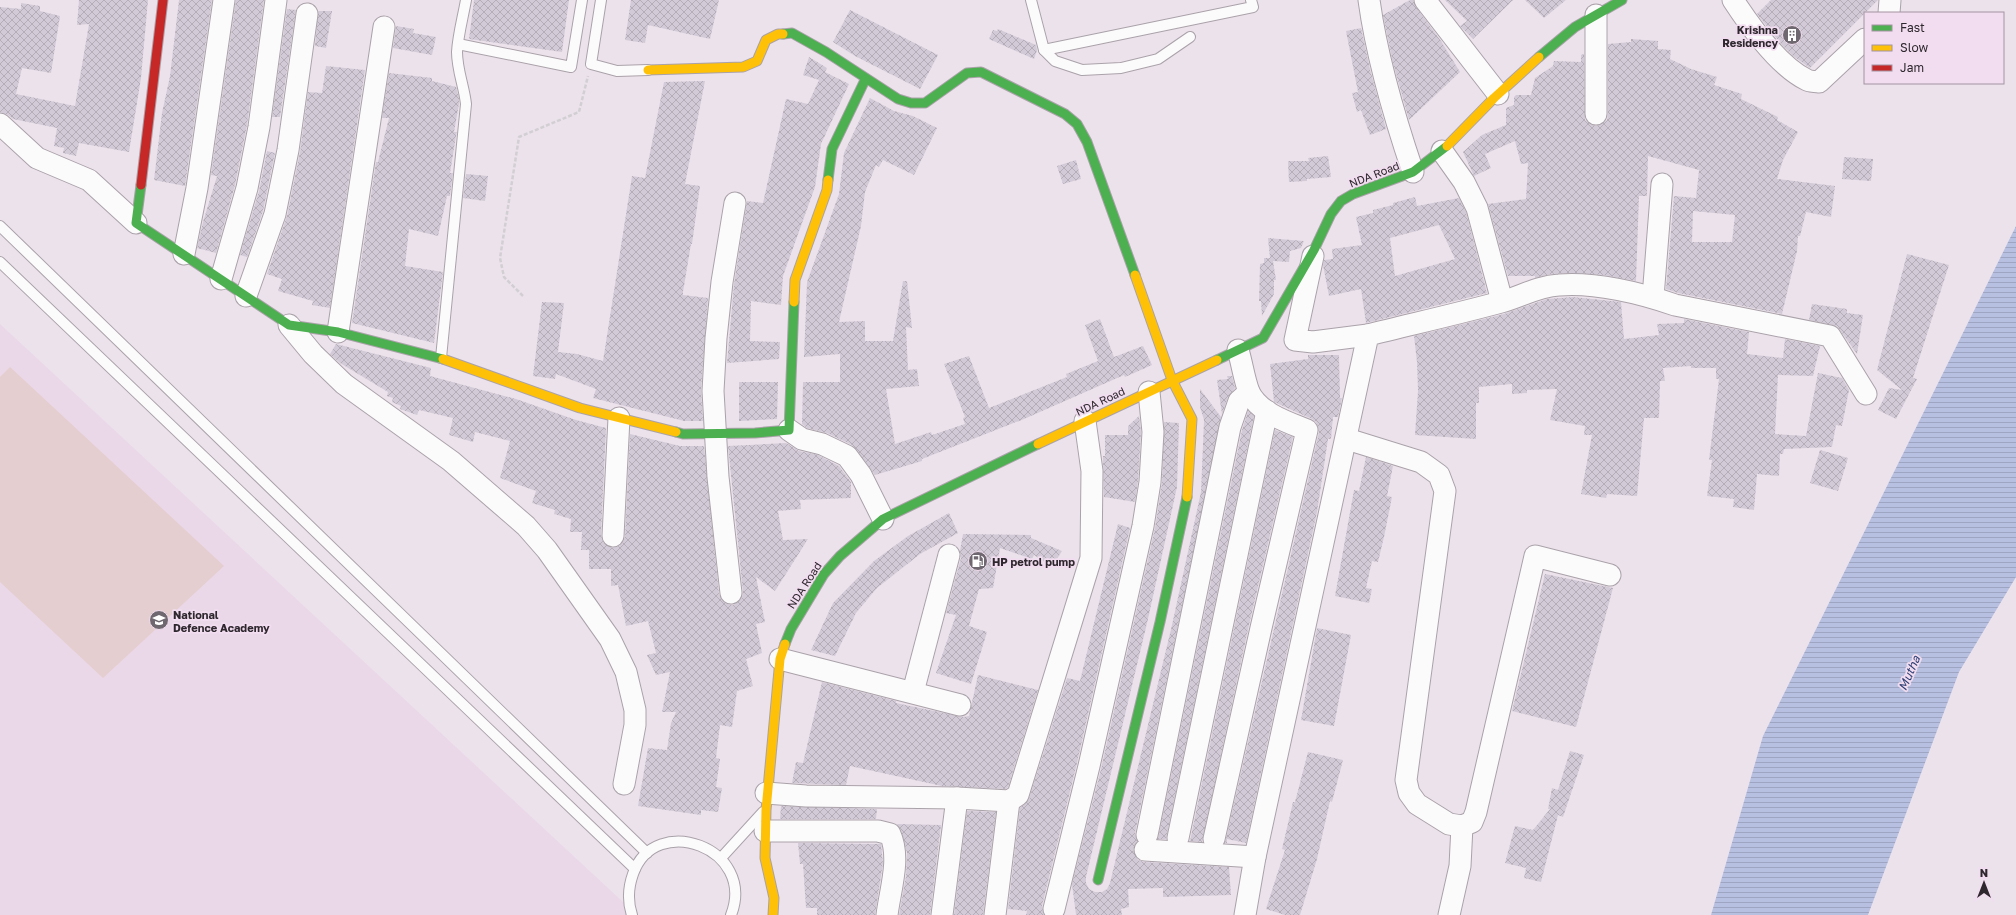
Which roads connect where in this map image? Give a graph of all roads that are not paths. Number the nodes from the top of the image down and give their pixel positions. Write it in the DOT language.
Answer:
graph roads {
  1 [pos="163,0"];
  2 [pos="224,0"];
  3 [pos="276,0"];
  4 [pos="466,0"];
  5 [pos="582,0"];
  6 [pos="601,0"];
  7 [pos="1031,0"];
  8 [pos="1251,0"];
  9 [pos="1425,0"];
  10 [pos="1622,0"];
  11 [pos="1733,0"];
  12 [pos="1890,0"];
  13 [pos="1377,1"];
  14 [pos="1888,12"];
  15 [pos="307,14"];
  16 [pos="1596,15"];
  17 [pos="384,27"];
  18 [pos="1190,37"];
  19 [pos="1864,40"];
  20 [pos="458,44"];
  21 [pos="1044,50"];
  22 [pos="648,70"];
  23 [pos="865,80"];
  24 [pos="1498,94"];
  25 [pos="1596,114"];
  26 [pos="0,124"];
  27 [pos="1442,151"];
  28 [pos="1413,172"];
  29 [pos="1662,184"];
  30 [pos="735,203"];
  31 [pos="136,223"];
  32 [pos="0,226"];
  33 [pos="1314,250"];
  34 [pos="184,254"];
  35 [pos="0,262"];
  36 [pos="221,279"];
  37 [pos="246,296"];
  38 [pos="1652,297"];
  39 [pos="1502,302"];
  40 [pos="289,325"];
  41 [pos="338,332"];
  42 [pos="1368,335"];
  43 [pos="1238,350"];
  44 [pos="441,358"];
  45 [pos="1172,380"];
  46 [pos="1149,392"];
  47 [pos="1250,392"];
  48 [pos="1866,394"];
  49 [pos="1267,411"];
  50 [pos="619,418"];
  51 [pos="1085,421"];
  52 [pos="789,430"];
  53 [pos="716,434"];
  54 [pos="1347,439"];
  55 [pos="883,519"];
  56 [pos="613,536"];
  57 [pos="949,555"];
  58 [pos="1610,575"];
  59 [pos="731,593"];
  60 [pos="780,659"];
  61 [pos="913,692"];
  62 [pos="960,705"];
  63 [pos="624,784"];
  64 [pos="957,798"];
  65 [pos="766,801"];
  66 [pos="1008,801"];
  67 [pos="1462,826"];
  68 [pos="765,831"];
  69 [pos="1178,838"];
  70 [pos="1214,839"];
  71 [pos="647,853"];
  72 [pos="1255,857"];
  73 [pos="721,858"];
  74 [pos="635,869"];
  75 [pos="1098,880"];
  76 [pos="1054,909"];
  77 [pos="632,915"];
  78 [pos="731,915"];
  79 [pos="773,915"];
  80 [pos="886,915"];
  81 [pos="942,915"];
  82 [pos="995,915"];
  83 [pos="1245,915"];
  84 [pos="1449,915"];
  1 -- 31 [label="street"];
  2 -- 34 [label="street"];
  3 -- 36 [label="street"];
  4 -- 20 [label="lane"];
  5 -- 20 [label="lane"];
  6 -- 22 [label="lane"];
  7 -- 21 [label="lane"];
  8 -- 21 [label="lane"];
  9 -- 24 [label="street"];
  10 -- 16 [label="street, NDA Road"];
  11 -- 19 [label="street"];
  12 -- 14 [label="street"];
  13 -- 28 [label="street"];
  15 -- 37 [label="street"];
  16 -- 24 [label="street, NDA Road"];
  16 -- 25 [label="street"];
  17 -- 41 [label="street"];
  18 -- 21 [label="lane"];
  20 -- 44 [label="lane"];
  22 -- 23 [label="street"];
  23 -- 45 [label="street"];
  23 -- 52 [label="street"];
  24 -- 27 [label="street, NDA Road"];
  26 -- 31 [label="street"];
  27 -- 28 [label="street, NDA Road"];
  27 -- 39 [label="street"];
  28 -- 33 [label="street, NDA Road"];
  29 -- 38 [label="street"];
  30 -- 53 [label="street"];
  31 -- 34 [label="street"];
  32 -- 71 [label="lane"];
  33 -- 42 [label="street"];
  33 -- 43 [label="street, NDA Road"];
  34 -- 36 [label="street"];
  35 -- 74 [label="lane"];
  36 -- 37 [label="street"];
  37 -- 40 [label="street"];
  38 -- 39 [label="street"];
  38 -- 48 [label="street"];
  39 -- 42 [label="street"];
  40 -- 41 [label="street"];
  40 -- 63 [label="street"];
  41 -- 44 [label="street"];
  42 -- 54 [label="street"];
  43 -- 45 [label="street, NDA Road"];
  43 -- 47 [label="street"];
  44 -- 50 [label="street"];
  45 -- 46 [label="street, NDA Road"];
  45 -- 75 [label="street"];
  46 -- 51 [label="street, NDA Road"];
  46 -- 76 [label="street"];
  47 -- 49 [label="street"];
  47 -- 72 [label="street"];
  49 -- 69 [label="street"];
  49 -- 70 [label="street"];
  50 -- 53 [label="street"];
  50 -- 56 [label="street"];
  51 -- 55 [label="street, NDA Road"];
  51 -- 66 [label="street"];
  52 -- 53 [label="street"];
  52 -- 55 [label="street"];
  53 -- 59 [label="street"];
  54 -- 67 [label="street"];
  54 -- 72 [label="street"];
  55 -- 60 [label="street, NDA Road"];
  57 -- 61 [label="street"];
  58 -- 67 [label="street"];
  60 -- 61 [label="street"];
  60 -- 65 [label="street, NDA Road"];
  61 -- 62 [label="street"];
  64 -- 65 [label="street"];
  64 -- 66 [label="street"];
  64 -- 81 [label="street"];
  65 -- 68 [label="street, NDA Road"];
  65 -- 73 [label="lane"];
  66 -- 82 [label="street"];
  67 -- 84 [label="street"];
  68 -- 79 [label="street, NDA Road"];
  68 -- 80 [label="street"];
  71 -- 73 [label="lane"];
  71 -- 74 [label="lane"];
  72 -- 83 [label="street"];
  73 -- 78 [label="lane"];
  74 -- 77 [label="lane"];
}
